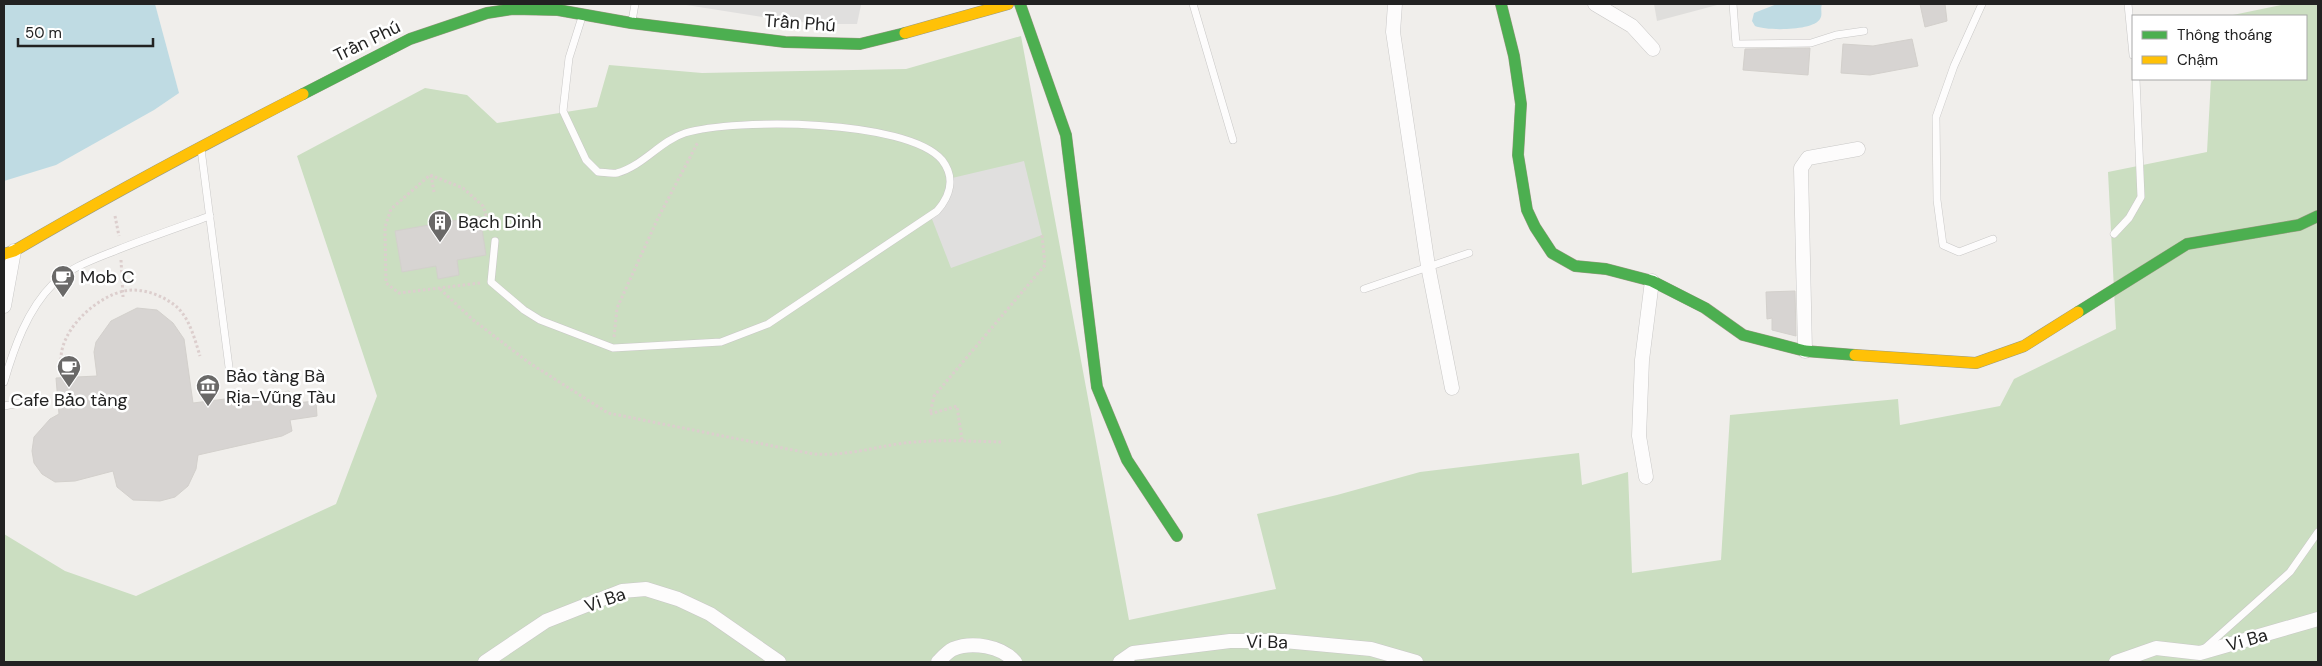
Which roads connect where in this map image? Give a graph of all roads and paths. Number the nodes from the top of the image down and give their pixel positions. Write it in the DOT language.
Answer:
graph roads {
  1 [pos="635,4"];
  2 [pos="1008,4"];
  3 [pos="1020,4"];
  4 [pos="1193,4"];
  5 [pos="1395,4"];
  6 [pos="1501,4"];
  7 [pos="1595,4"];
  8 [pos="1733,4"];
  9 [pos="1982,4"];
  10 [pos="2128,4"];
  11 [pos="983,8"];
  12 [pos="583,14"];
  13 [pos="631,23"];
  14 [pos="1864,31"];
  15 [pos="2132,45"];
  16 [pos="1652,49"];
  17 [pos="2136,80"];
  18 [pos="704,130"];
  19 [pos="1233,140"];
  20 [pos="201,146"];
  21 [pos="1858,149"];
  22 [pos="430,175"];
  23 [pos="434,192"];
  24 [pos="210,216"];
  25 [pos="2318,216"];
  26 [pos="2114,234"];
  27 [pos="1042,235"];
  28 [pos="1993,239"];
  29 [pos="495,241"];
  30 [pos="9,253"];
  31 [pos="1469,253"];
  32 [pos="1428,266"];
  33 [pos="1652,281"];
  34 [pos="491,282"];
  35 [pos="440,289"];
  36 [pos="1364,289"];
  37 [pos="4,306"];
  38 [pos="613,348"];
  39 [pos="1805,351"];
  40 [pos="200,356"];
  41 [pos="61,360"];
  42 [pos="229,368"];
  43 [pos="4,382"];
  44 [pos="1452,388"];
  45 [pos="20,403"];
  46 [pos="4,406"];
  47 [pos="962,440"];
  48 [pos="1001,442"];
  49 [pos="1646,478"];
  50 [pos="2318,532"];
  51 [pos="1177,536"];
  52 [pos="2318,619"];
  53 [pos="2200,653"];
  54 [pos="485,662"];
  55 [pos="778,662"];
  56 [pos="938,662"];
  57 [pos="1015,662"];
  58 [pos="1120,662"];
  59 [pos="1416,662"];
  60 [pos="2116,662"];
  1 -- 13 [label="lane"];
  2 -- 11 [label="street, Trần Phú"];
  3 -- 51 [label="street"];
  4 -- 19 [label="lane"];
  5 -- 32 [label="street"];
  6 -- 33 [label="street"];
  7 -- 16 [label="street"];
  8 -- 14 [label="lane"];
  9 -- 28 [label="lane"];
  10 -- 15 [label="lane"];
  11 -- 13 [label="street, Trần Phú"];
  12 -- 13 [label="street, Trần Phú"];
  12 -- 18 [label="lane"];
  12 -- 20 [label="street, Trần Phú"];
  17 -- 26 [label="lane"];
  18 -- 38 [label="path"];
  18 -- 38 [label="lane"];
  20 -- 24 [label="lane"];
  20 -- 30 [label="street, Trần Phú"];
  21 -- 39 [label="street"];
  22 -- 23 [label="path"];
  22 -- 29 [label="path"];
  22 -- 35 [label="path"];
  24 -- 42 [label="lane"];
  24 -- 43 [label="lane"];
  25 -- 39 [label="street"];
  27 -- 47 [label="path"];
  29 -- 34 [label="lane"];
  30 -- 37 [label="street"];
  31 -- 32 [label="lane"];
  32 -- 36 [label="lane"];
  32 -- 44 [label="street"];
  33 -- 39 [label="street"];
  33 -- 49 [label="street"];
  34 -- 35 [label="path"];
  34 -- 38 [label="lane"];
  35 -- 47 [label="path"];
  40 -- 41 [label="path"];
  45 -- 46 [label="lane"];
  47 -- 48 [label="path"];
  50 -- 53 [label="lane"];
  52 -- 53 [label="street, Vi Ba"];
  53 -- 60 [label="street, Vi Ba"];
  54 -- 55 [label="street, Vi Ba"];
  56 -- 57 [label="street"];
  58 -- 59 [label="street, Vi Ba"];
}
